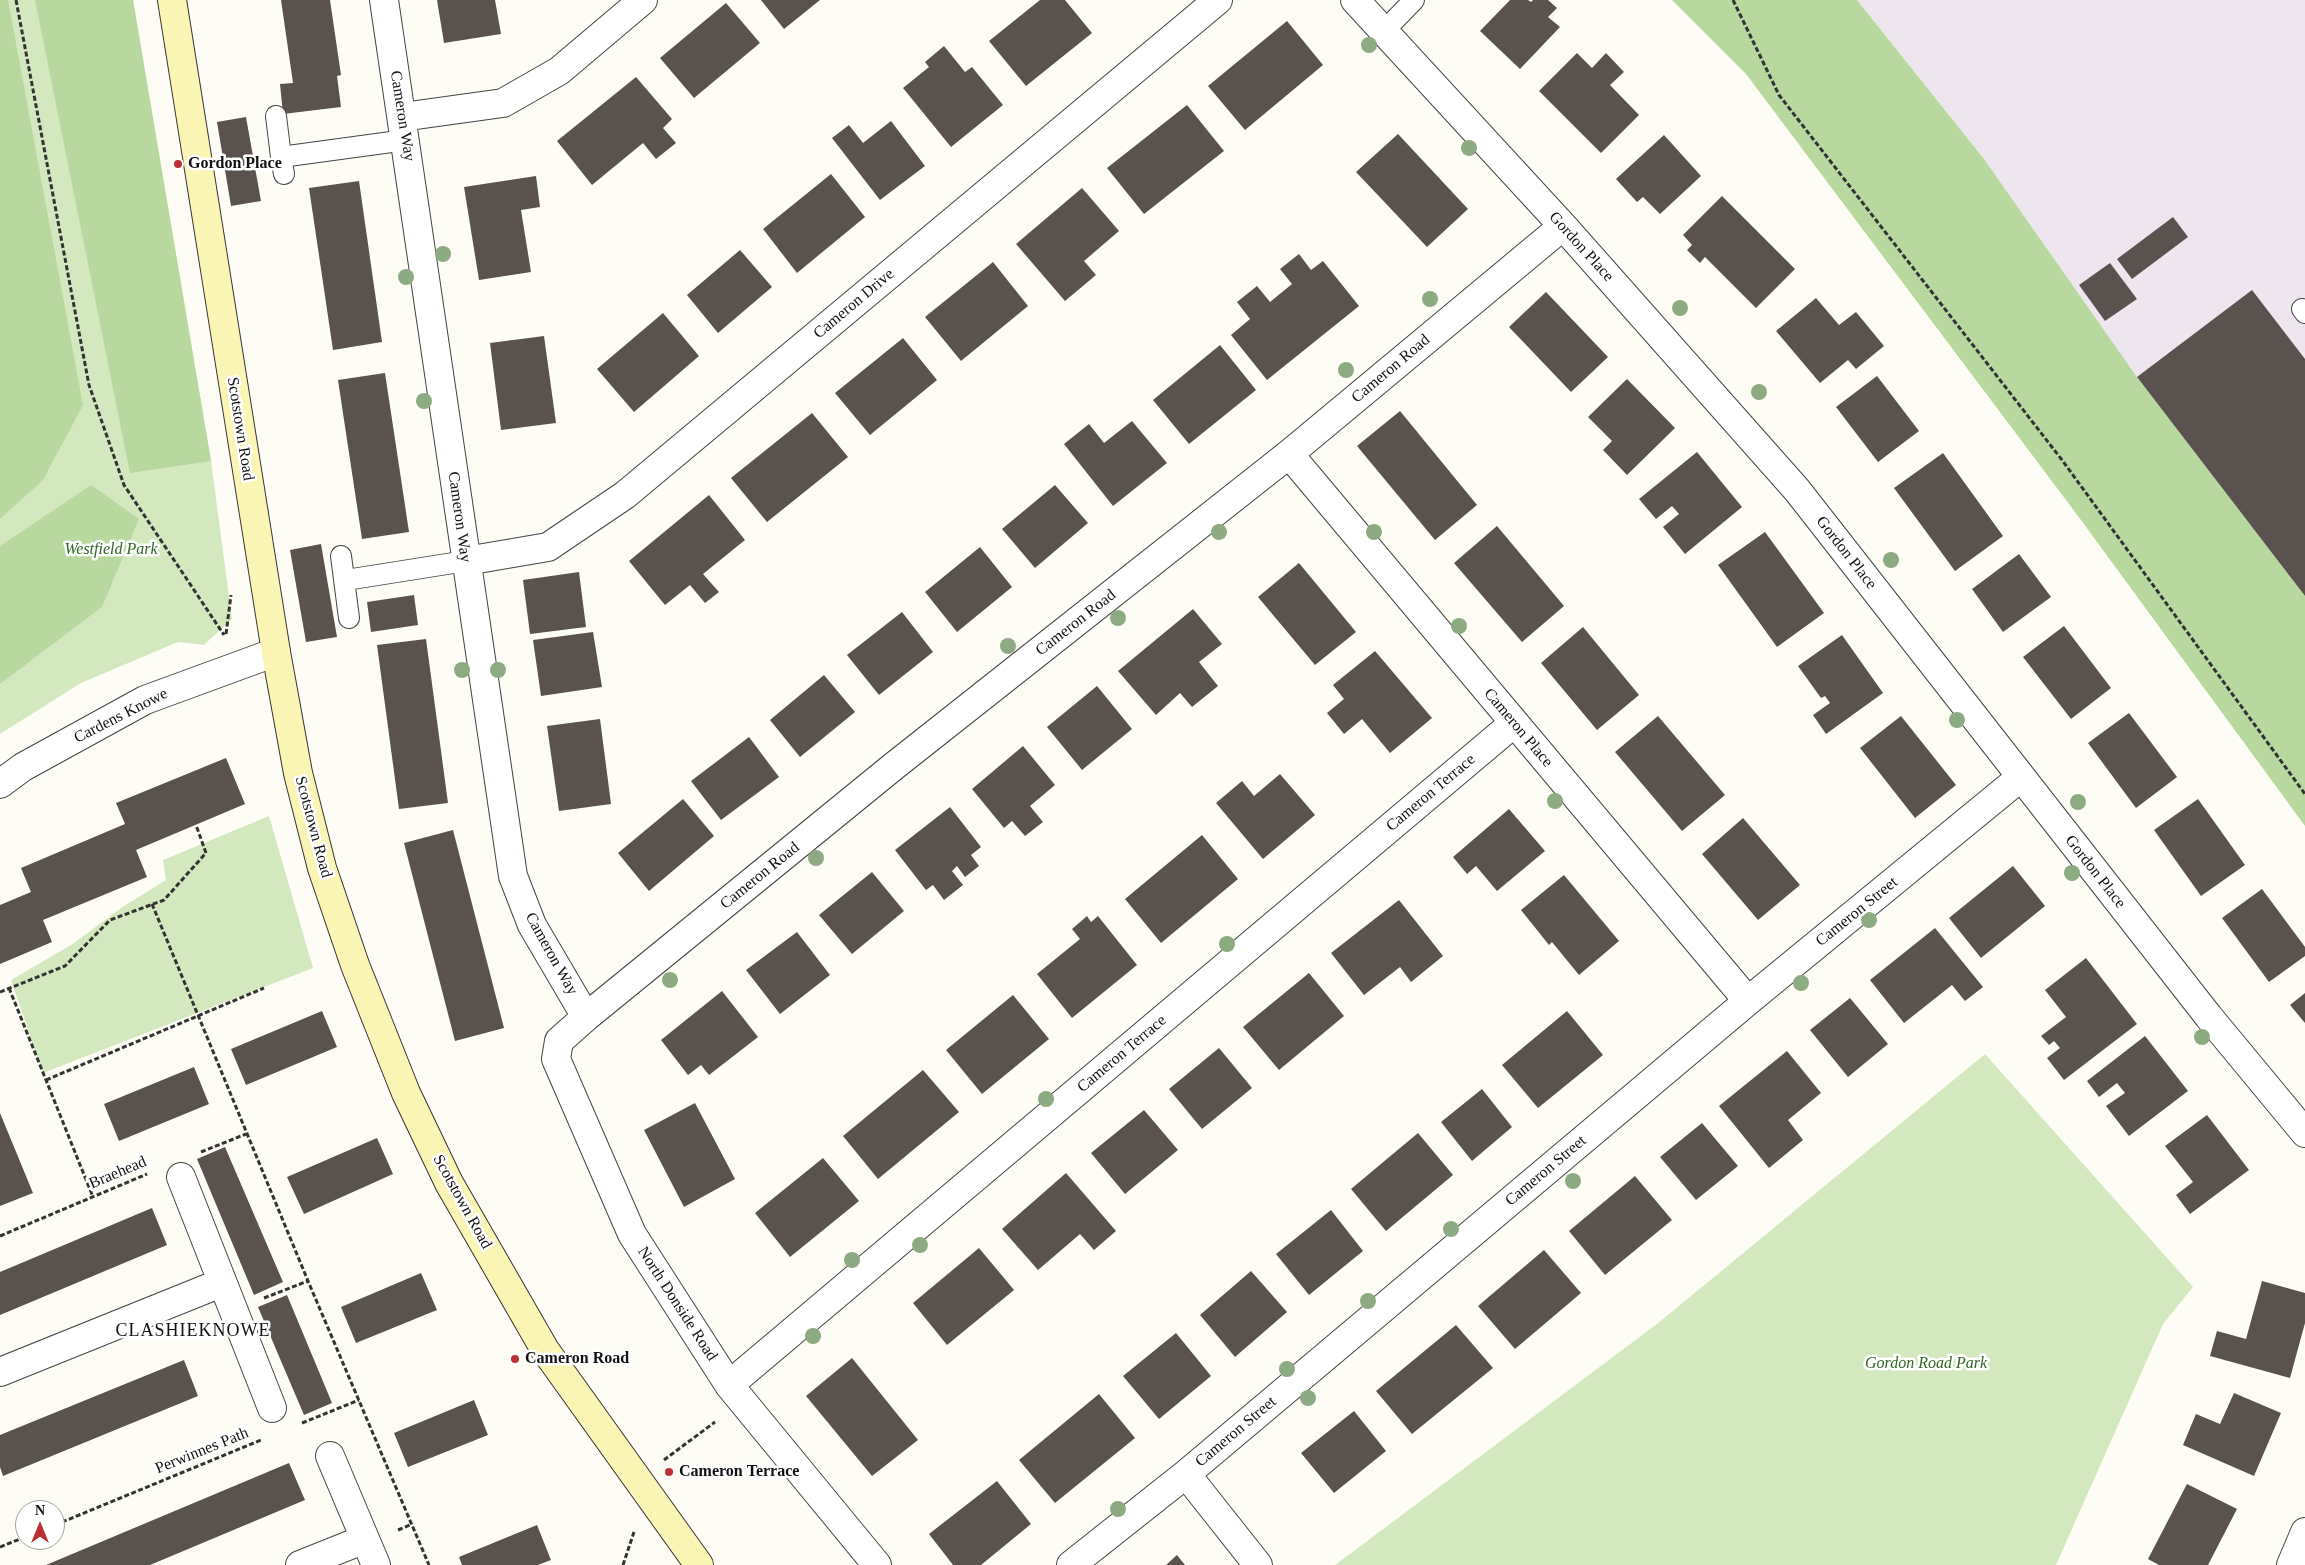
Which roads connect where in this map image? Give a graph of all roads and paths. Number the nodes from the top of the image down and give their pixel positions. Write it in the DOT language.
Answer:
graph roads {
  1 [pos="16,0"];
  2 [pos="172,0"];
  3 [pos="384,0"];
  4 [pos="643,0"];
  5 [pos="1218,0"];
  6 [pos="1355,0"];
  7 [pos="1414,0"];
  8 [pos="1733,0"];
  9 [pos="1384,31"];
  10 [pos="276,116"];
  11 [pos="404,129"];
  12 [pos="1563,226"];
  13 [pos="1289,454"];
  14 [pos="341,556"];
  15 [pos="466,561"];
  16 [pos="346,580"];
  17 [pos="349,618"];
  18 [pos="276,652"];
  19 [pos="243,663"];
  20 [pos="1514,723"];
  21 [pos="2021,777"];
  22 [pos="0,784"];
  23 [pos="2305,794"];
  24 [pos="196,825"];
  25 [pos="152,904"];
  26 [pos="9,988"];
  27 [pos="264,988"];
  28 [pos="0,992"];
  29 [pos="1748,1001"];
  30 [pos="198,1016"];
  31 [pos="586,1016"];
  32 [pos="46,1080"];
  33 [pos="2305,1133"];
  34 [pos="246,1134"];
  35 [pos="187,1166"];
  36 [pos="148,1174"];
  37 [pos="94,1197"];
  38 [pos="0,1236"];
  39 [pos="308,1281"];
  40 [pos="221,1283"];
  41 [pos="232,1311"];
  42 [pos="0,1372"];
  43 [pos="736,1393"];
  44 [pos="359,1400"];
  45 [pos="272,1408"];
  46 [pos="298,1425"];
  47 [pos="262,1439"];
  48 [pos="330,1456"];
  49 [pos="1186,1474"];
  50 [pos="638,1480"];
  51 [pos="65,1521"];
  52 [pos="2305,1532"];
  53 [pos="365,1539"];
  54 [pos="15,1541"];
  55 [pos="0,1547"];
  56 [pos="300,1565"];
  57 [pos="376,1565"];
  58 [pos="429,1565"];
  59 [pos="699,1565"];
  60 [pos="876,1565"];
  61 [pos="1071,1565"];
  62 [pos="1258,1565"];
  63 [pos="2290,1565"];
  1 -- 19 [label="path"];
  2 -- 18 [label="main road, Scotstown Road"];
  3 -- 11 [label="street, Cameron Way"];
  4 -- 11 [label="street"];
  5 -- 15 [label="street, Cameron Drive"];
  6 -- 9 [label="street, Gordon Place"];
  7 -- 9 [label="lane"];
  8 -- 23 [label="path"];
  9 -- 12 [label="street, Gordon Place"];
  10 -- 11 [label="lane"];
  11 -- 15 [label="street, Cameron Way"];
  12 -- 13 [label="street, Cameron Road"];
  12 -- 21 [label="street, Gordon Place"];
  13 -- 20 [label="street, Cameron Place"];
  13 -- 31 [label="street, Cameron Road"];
  14 -- 16 [label="lane"];
  15 -- 16 [label="lane"];
  15 -- 31 [label="street, Cameron Way"];
  16 -- 17 [label="lane"];
  18 -- 19 [label="street, Cardens Knowe"];
  18 -- 50 [label="main road, Scotstown Road"];
  19 -- 22 [label="street, Cardens Knowe"];
  20 -- 29 [label="street, Cameron Place"];
  20 -- 43 [label="street, Cameron Terrace"];
  21 -- 29 [label="street, Cameron Street"];
  21 -- 33 [label="street, Gordon Place"];
  24 -- 25 [label="path"];
  25 -- 26 [label="path"];
  25 -- 30 [label="path"];
  26 -- 28 [label="path"];
  26 -- 32 [label="path"];
  27 -- 30 [label="path"];
  29 -- 49 [label="street, Cameron Street"];
  30 -- 32 [label="path"];
  30 -- 34 [label="path"];
  31 -- 43 [label="street, North Donside Road"];
  32 -- 37 [label="path"];
  34 -- 35 [label="path"];
  34 -- 39 [label="path"];
  35 -- 40 [label="street"];
  36 -- 37 [label="path, Braehead"];
  37 -- 38 [label="path, Braehead"];
  39 -- 41 [label="path"];
  39 -- 44 [label="path"];
  40 -- 41 [label="street"];
  40 -- 42 [label="street"];
  41 -- 45 [label="street"];
  43 -- 50 [label="path"];
  43 -- 60 [label="street, North Donside Road"];
  44 -- 46 [label="path"];
  44 -- 58 [label="path"];
  47 -- 51 [label="path, Perwinnes Path"];
  48 -- 53 [label="street"];
  49 -- 61 [label="street, Cameron Street"];
  49 -- 62 [label="street"];
  50 -- 59 [label="main road, Scotstown Road"];
  52 -- 63 [label="street"];
  53 -- 56 [label="street"];
  53 -- 57 [label="street"];
  54 -- 55 [label="path"];
}
